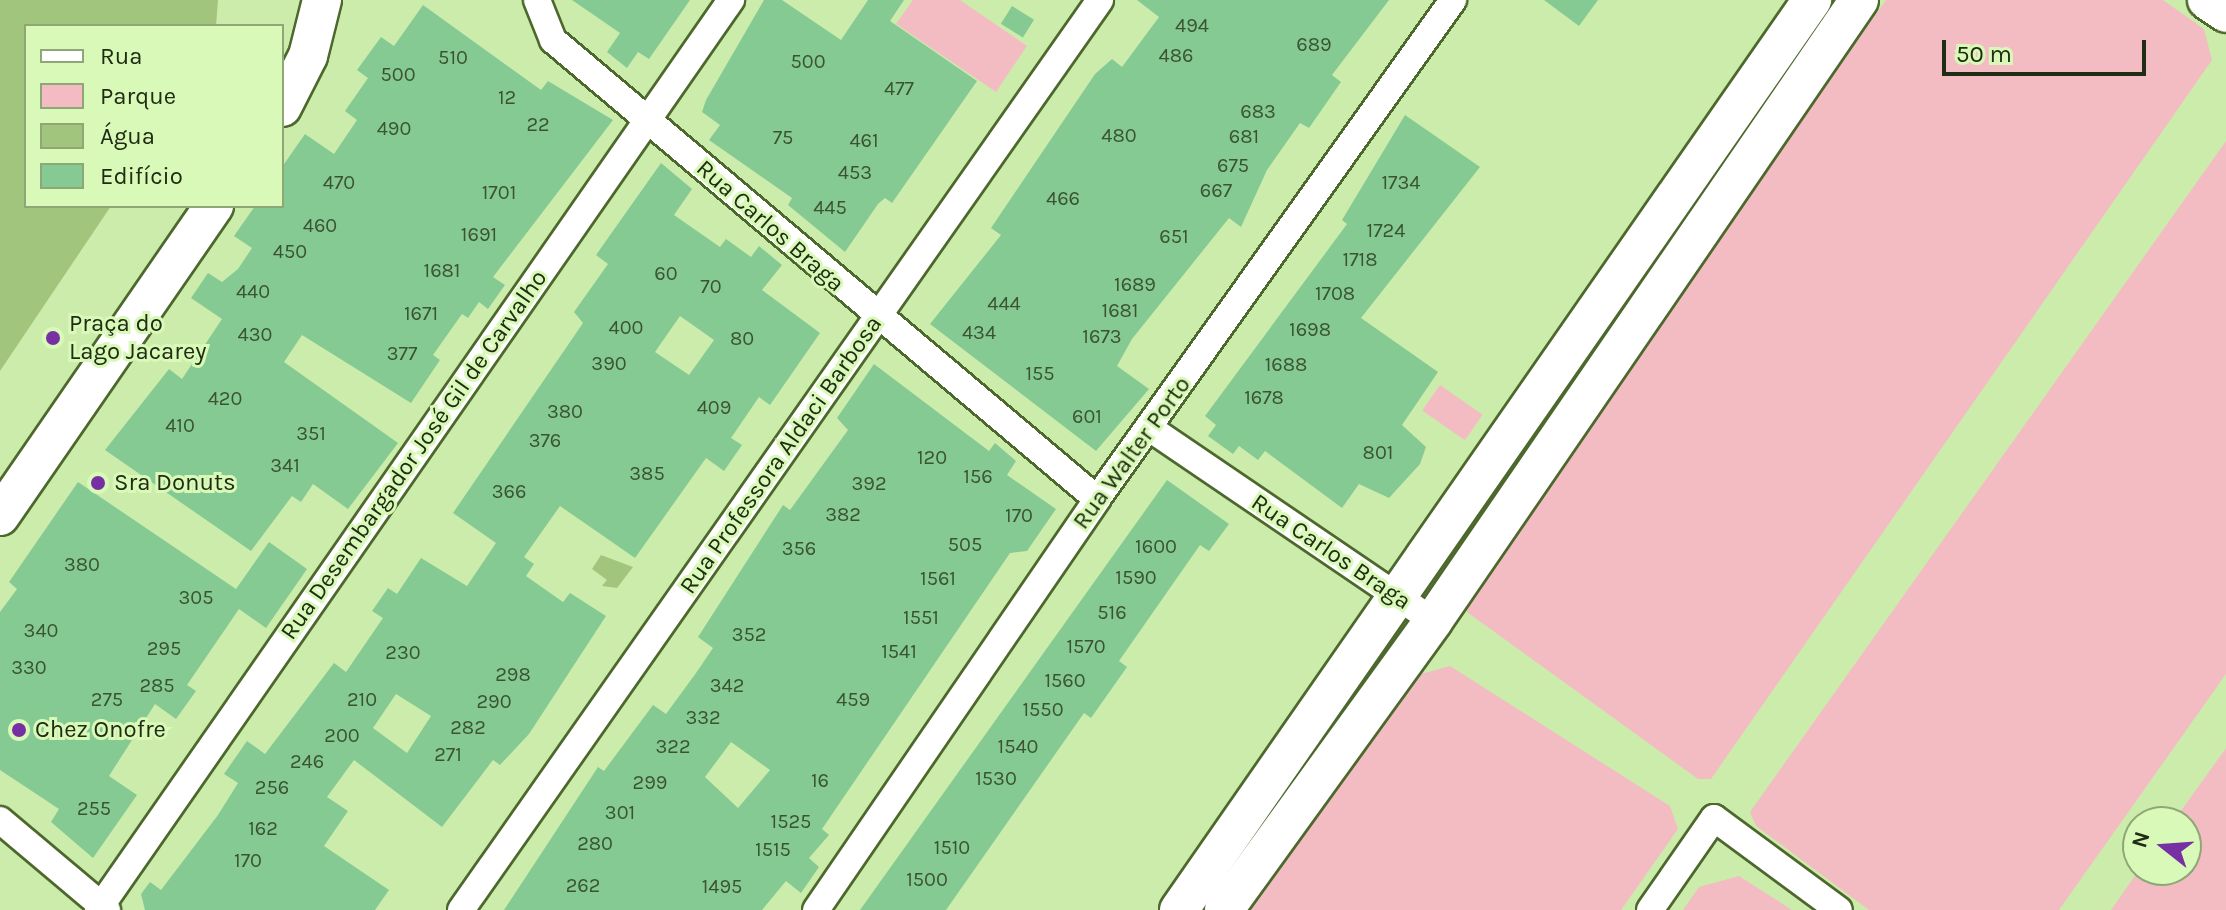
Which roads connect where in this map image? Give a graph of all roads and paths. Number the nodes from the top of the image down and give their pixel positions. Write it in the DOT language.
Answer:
graph roads {
  1 [pos="322,0"];
  2 [pos="537,0"];
  3 [pos="731,0"];
  4 [pos="1100,0"];
  5 [pos="1453,0"];
  6 [pos="1812,0"];
  7 [pos="1859,0"];
  8 [pos="2207,0"];
  9 [pos="2226,13"];
  10 [pos="1765,69"];
  11 [pos="1795,93"];
  12 [pos="284,103"];
  13 [pos="648,118"];
  14 [pos="213,208"];
  15 [pos="877,319"];
  16 [pos="1545,388"];
  17 [pos="1577,410"];
  18 [pos="1151,429"];
  19 [pos="1097,499"];
  20 [pos="0,516"];
  21 [pos="1400,600"];
  22 [pos="1433,621"];
  23 [pos="0,820"];
  24 [pos="102,908"];
  25 [pos="461,910"];
  26 [pos="816,910"];
  27 [pos="1179,910"];
  28 [pos="1224,910"];
  29 [pos="1650,910"];
  30 [pos="1839,910"];
  1 -- 12 [label="main road"];
  2 -- 13 [label="street, Rua Carlos Braga"];
  3 -- 13 [label="street, Rua Desembargador José Gil de Carvalho"];
  4 -- 15 [label="street, Rua Professora Aldaci Barbosa"];
  5 -- 18 [label="street, Rua Walter Porto"];
  6 -- 10 [label="main road"];
  7 -- 11 [label="main road"];
  8 -- 9 [label="main road"];
  10 -- 11 [label="main road"];
  10 -- 16 [label="main road"];
  11 -- 17 [label="main road"];
  13 -- 15 [label="street, Rua Carlos Braga"];
  13 -- 24 [label="street, Rua Desembargador José Gil de Carvalho"];
  14 -- 20 [label="main road"];
  15 -- 19 [label="street, Rua Carlos Braga"];
  15 -- 25 [label="street, Rua Professora Aldaci Barbosa"];
  16 -- 17 [label="main road"];
  16 -- 21 [label="main road"];
  17 -- 22 [label="main road"];
  18 -- 19 [label="street, Rua Walter Porto"];
  18 -- 21 [label="street, Rua Carlos Braga"];
  19 -- 26 [label="street, Rua Walter Porto"];
  21 -- 22 [label="street, Rua Carlos Braga"];
  21 -- 27 [label="main road"];
  22 -- 28 [label="main road"];
  23 -- 24 [label="street"];
  29 -- 30 [label="street"];
}
